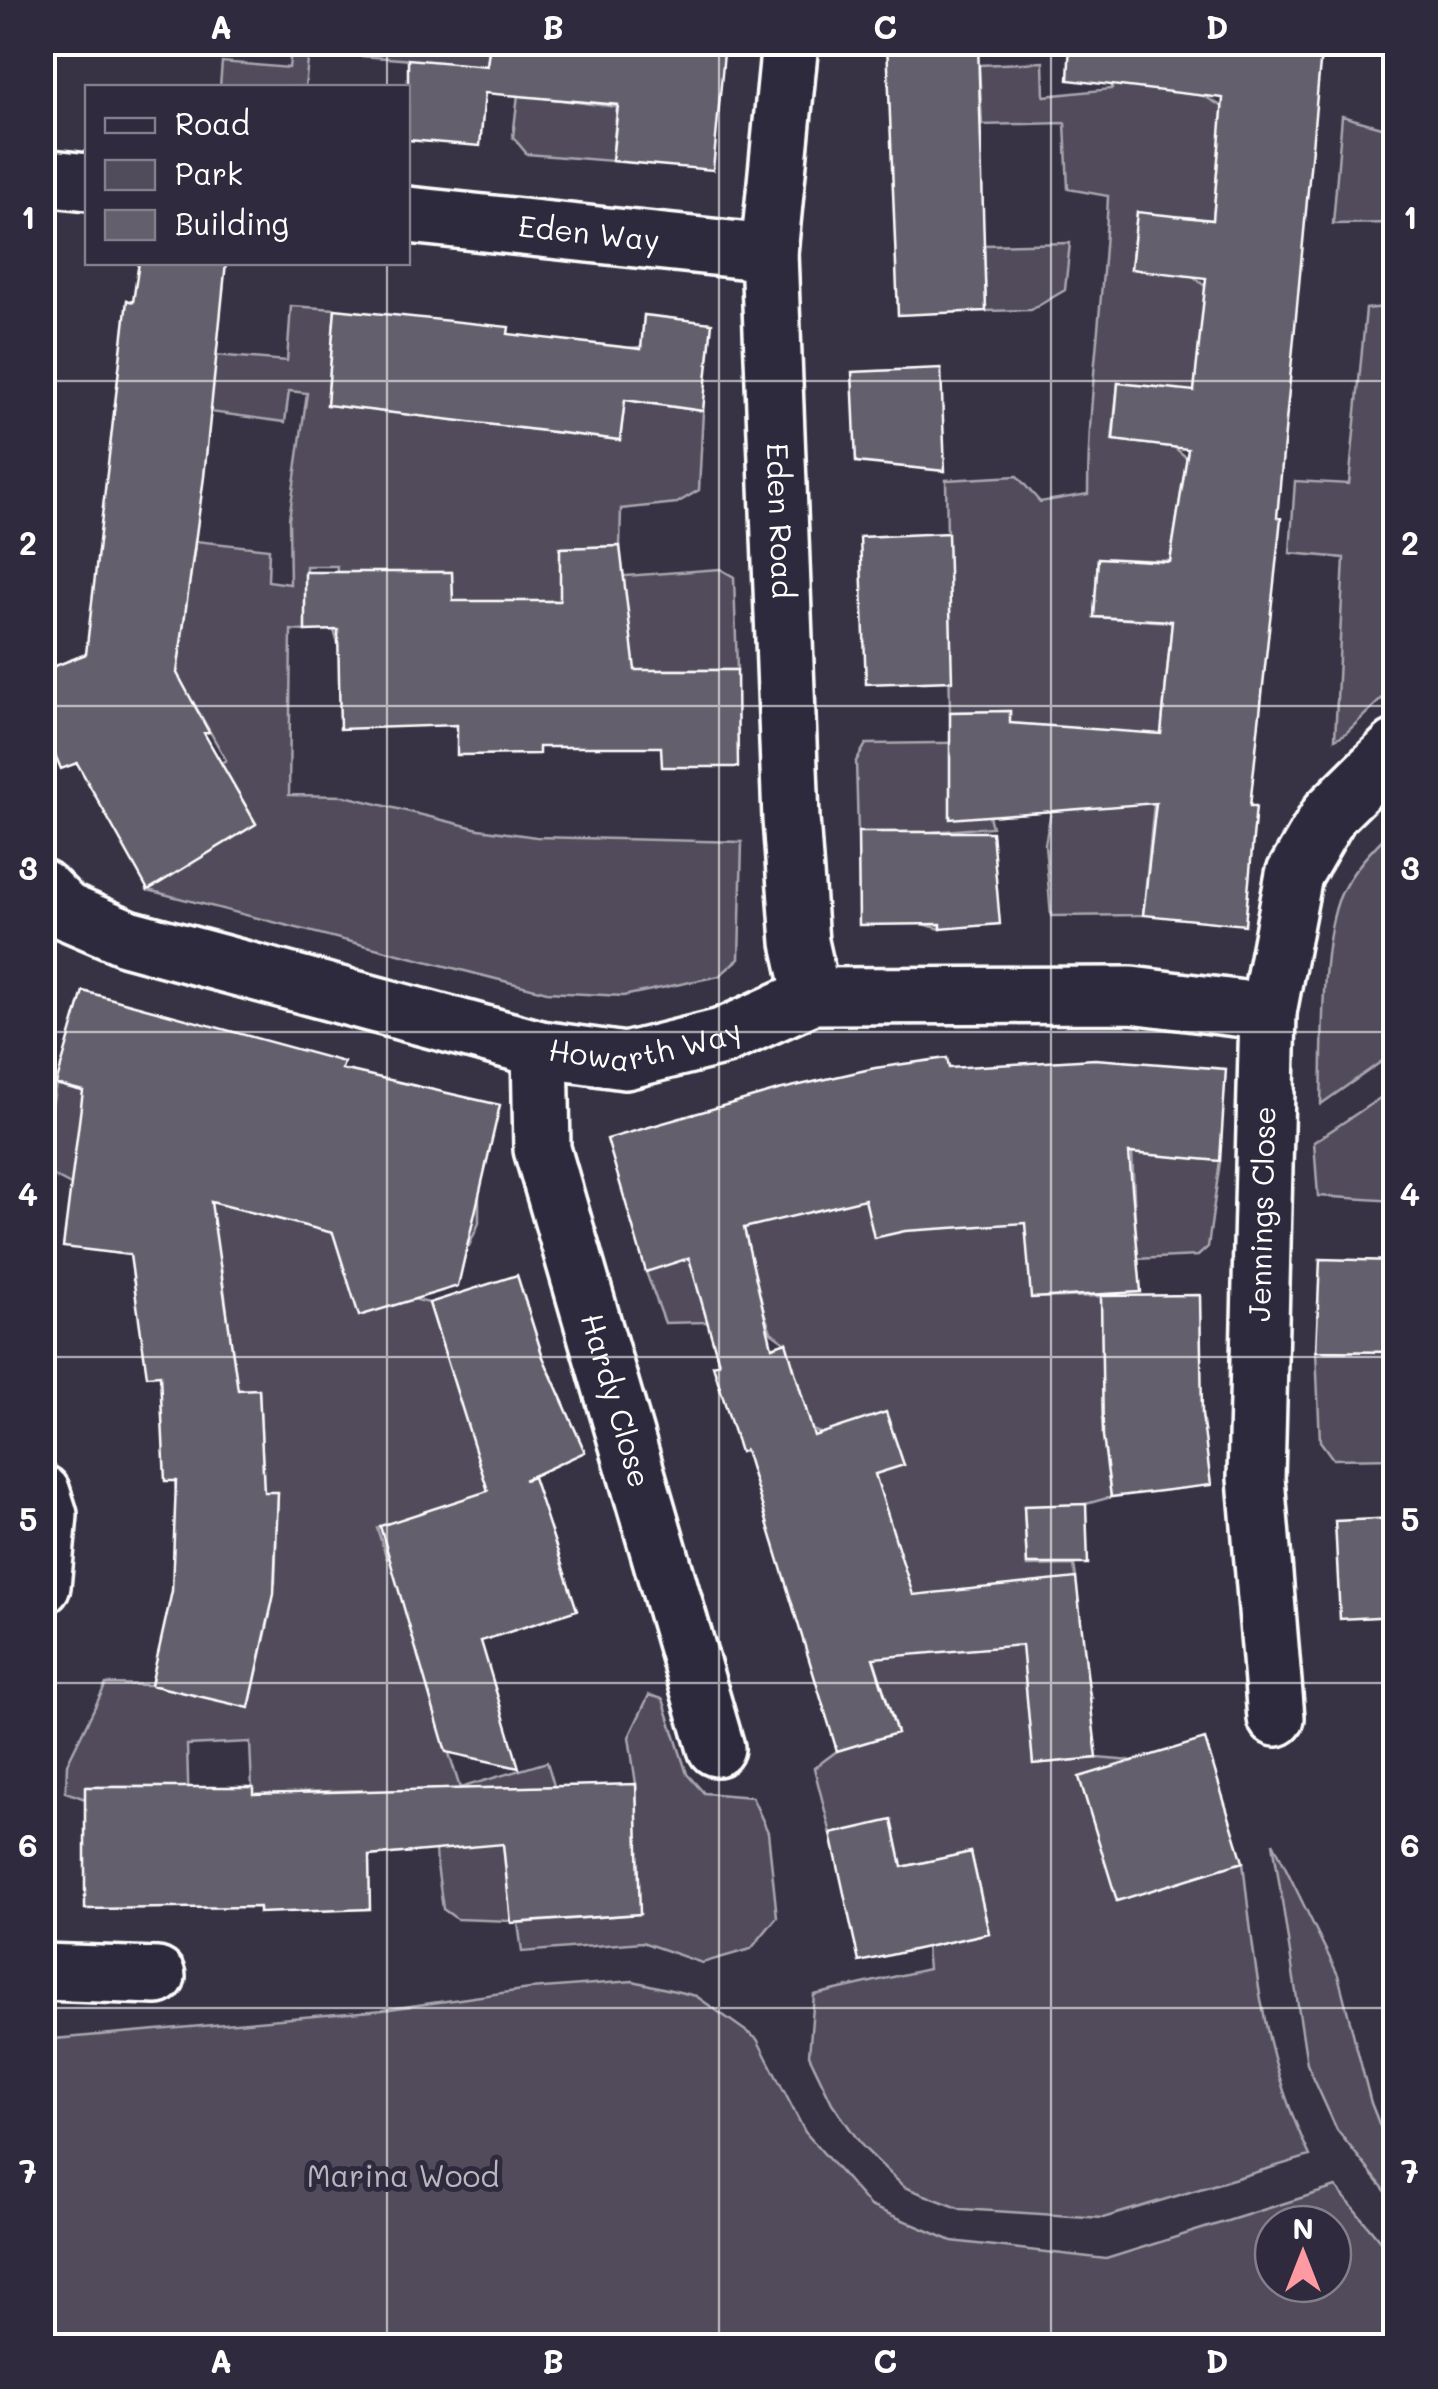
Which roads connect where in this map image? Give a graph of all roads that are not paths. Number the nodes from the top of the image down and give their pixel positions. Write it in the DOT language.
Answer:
graph roads {
  1 [pos="790,42"];
  2 [pos="42,178"];
  3 [pos="85,182"];
  4 [pos="410,215"];
  5 [pos="770,253"];
  6 [pos="1396,748"];
  7 [pos="50,915"];
  8 [pos="812,996"];
  9 [pos="1268,1012"];
  10 [pos="540,1050"];
  11 [pos="42,1492"];
  12 [pos="42,1586"];
  13 [pos="1276,1718"];
  14 [pos="716,1748"];
  15 [pos="42,1972"];
  16 [pos="157,1976"];
  1 -- 5 [label="street, Eden Road"];
  2 -- 3 [label="street"];
  4 -- 5 [label="street, Eden Way"];
  5 -- 8 [label="street, Eden Road"];
  6 -- 9 [label="street, Jennings Close"];
  7 -- 10 [label="street, Howarth Way"];
  8 -- 9 [label="street, Howarth Way"];
  8 -- 10 [label="street, Howarth Way"];
  9 -- 13 [label="street, Jennings Close"];
  10 -- 14 [label="street, Hardy Close"];
  11 -- 12 [label="street"];
  15 -- 16 [label="street"];
}
